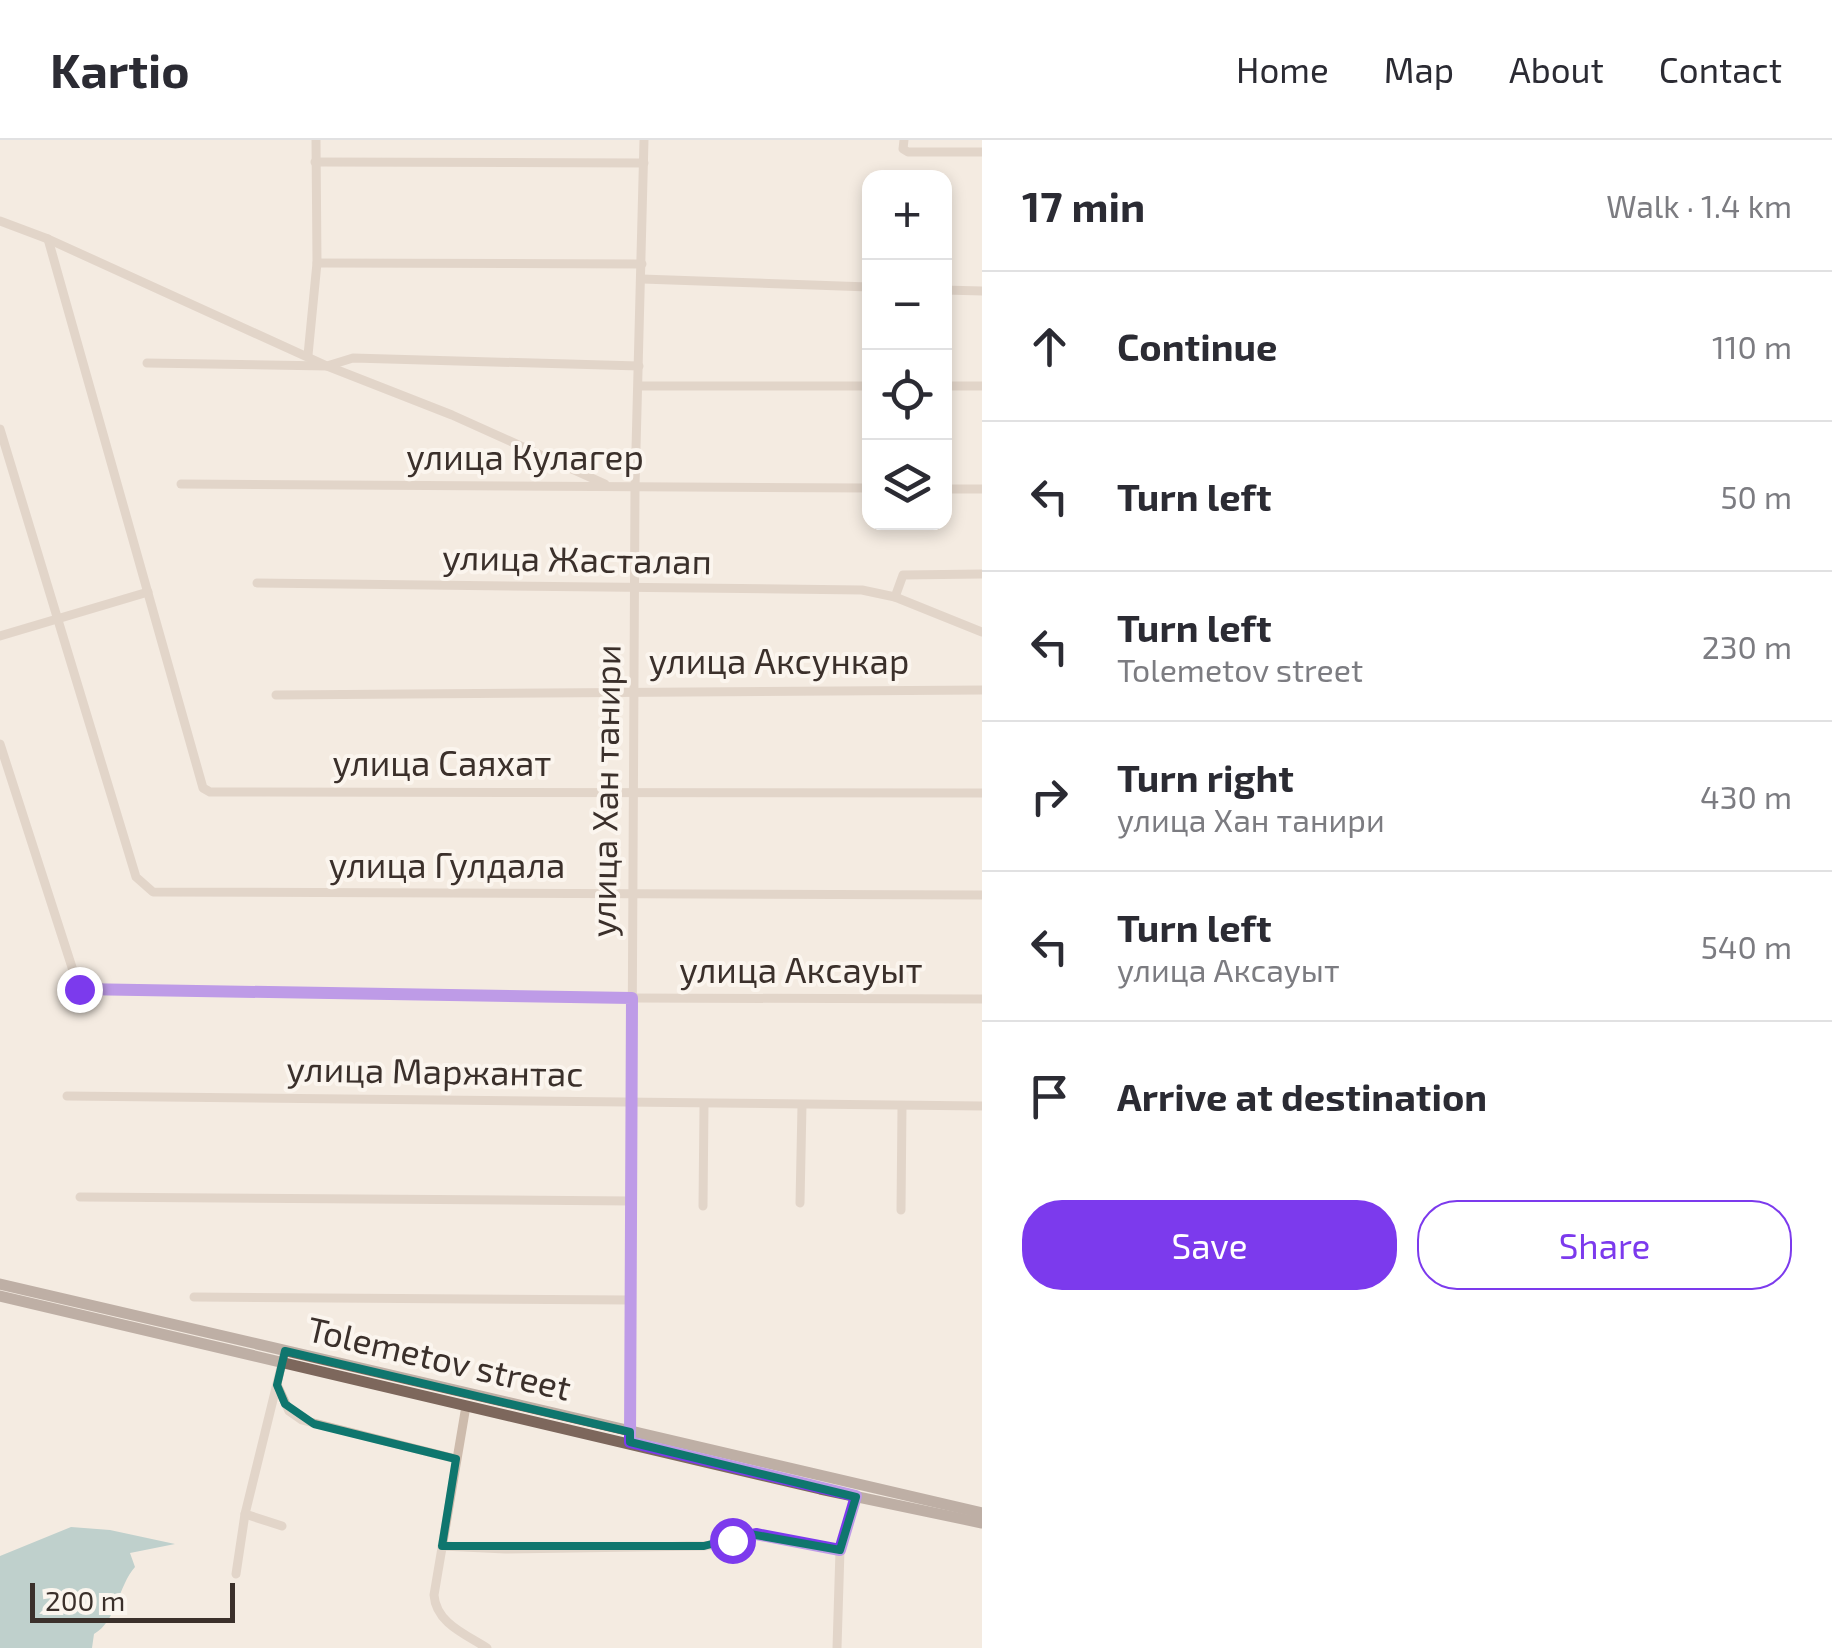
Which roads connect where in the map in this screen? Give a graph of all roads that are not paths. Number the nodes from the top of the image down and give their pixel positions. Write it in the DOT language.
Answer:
graph roads {
  1 [pos="316,140"];
  2 [pos="644,140"];
  3 [pos="904,140"];
  4 [pos="952,140"];
  5 [pos="952,152"];
  6 [pos="982,152"];
  7 [pos="315,162"];
  8 [pos="644,163"];
  9 [pos="0,220"];
  10 [pos="48,239"];
  11 [pos="316,263"];
  12 [pos="642,264"];
  13 [pos="642,280"];
  14 [pos="862,287"];
  15 [pos="952,290"];
  16 [pos="982,291"];
  17 [pos="308,355"];
  18 [pos="147,363"];
  19 [pos="327,366"];
  20 [pos="639,366"];
  21 [pos="638,386"];
  22 [pos="862,386"];
  23 [pos="952,386"];
  24 [pos="982,386"];
  25 [pos="0,429"];
  26 [pos="181,484"];
  27 [pos="608,485"];
  28 [pos="636,487"];
  29 [pos="862,488"];
  30 [pos="952,488"];
  31 [pos="982,489"];
  32 [pos="982,574"];
  33 [pos="257,584"];
  34 [pos="636,590"];
  35 [pos="148,592"];
  36 [pos="895,597"];
  37 [pos="58,619"];
  38 [pos="982,632"];
  39 [pos="0,636"];
  40 [pos="635,690"];
  41 [pos="982,690"];
  42 [pos="276,695"];
  43 [pos="0,744"];
  44 [pos="634,790"];
  45 [pos="982,793"];
  46 [pos="632,894"];
  47 [pos="982,895"];
  48 [pos="632,998"];
  49 [pos="982,999"];
  50 [pos="67,1096"];
  51 [pos="631,1102"];
  52 [pos="704,1104"];
  53 [pos="802,1104"];
  54 [pos="902,1106"];
  55 [pos="982,1106"];
  56 [pos="80,1197"];
  57 [pos="631,1201"];
  58 [pos="800,1203"];
  59 [pos="704,1206"];
  60 [pos="901,1210"];
  61 [pos="0,1284"];
  62 [pos="0,1296"];
  63 [pos="194,1297"];
  64 [pos="631,1300"];
  65 [pos="284,1357"];
  66 [pos="277,1385"];
  67 [pos="466,1406"];
  68 [pos="630,1437"];
  69 [pos="456,1458"];
  70 [pos="856,1496"];
  71 [pos="244,1514"];
  72 [pos="982,1514"];
  73 [pos="982,1523"];
  74 [pos="282,1526"];
  75 [pos="442,1546"];
  76 [pos="840,1550"];
  77 [pos="236,1574"];
  78 [pos="487,1648"];
  79 [pos="837,1648"];
  1 -- 7 [label="street"];
  2 -- 8 [label="street, улица Хан танири"];
  3 -- 5 [label="street"];
  4 -- 5 [label="street"];
  5 -- 6 [label="street"];
  7 -- 8 [label="street"];
  7 -- 11 [label="street"];
  8 -- 12 [label="street, улица Хан танири"];
  9 -- 10 [label="street"];
  10 -- 17 [label="street"];
  10 -- 35 [label="street"];
  11 -- 12 [label="street"];
  11 -- 17 [label="street"];
  12 -- 13 [label="street, улица Хан танири"];
  13 -- 14 [label="street"];
  13 -- 20 [label="street, улица Хан танири"];
  15 -- 16 [label="street"];
  17 -- 19 [label="street"];
  18 -- 19 [label="street"];
  19 -- 20 [label="street"];
  19 -- 27 [label="street"];
  20 -- 21 [label="street, улица Хан танири"];
  21 -- 22 [label="street"];
  21 -- 28 [label="street, улица Хан танири"];
  23 -- 24 [label="street"];
  25 -- 37 [label="street"];
  26 -- 27 [label="street, улица Кулагер"];
  27 -- 28 [label="street, улица Кулагер"];
  28 -- 29 [label="street, улица Кулагер"];
  28 -- 34 [label="street, улица Хан танири"];
  30 -- 31 [label="street"];
  32 -- 36 [label="street"];
  33 -- 34 [label="street, улица Жасталап"];
  34 -- 36 [label="street, улица Жасталап"];
  34 -- 40 [label="street, улица Хан танири"];
  35 -- 37 [label="street"];
  35 -- 44 [label="street, улица Саяхат"];
  36 -- 38 [label="street, улица Жасталап"];
  37 -- 39 [label="street"];
  37 -- 46 [label="street, улица Гулдала"];
  40 -- 41 [label="street, улица Аксункар"];
  40 -- 42 [label="street, улица Аксункар"];
  40 -- 44 [label="street, улица Хан танири"];
  43 -- 48 [label="street, улица Аксауыт"];
  44 -- 45 [label="street, улица Саяхат"];
  44 -- 46 [label="street, улица Хан танири"];
  46 -- 47 [label="street, улица Гулдала"];
  46 -- 48 [label="street, улица Хан танири"];
  48 -- 49 [label="street, улица Аксауыт"];
  48 -- 51 [label="street, улица Хан танири"];
  50 -- 51 [label="street, улица Маржантас"];
  51 -- 52 [label="street, улица Маржантас"];
  51 -- 57 [label="street, улица Хан танири"];
  52 -- 53 [label="street, улица Маржантас"];
  52 -- 59 [label="street"];
  53 -- 54 [label="street, улица Маржантас"];
  53 -- 58 [label="street"];
  54 -- 55 [label="street, улица Маржантас"];
  54 -- 60 [label="street"];
  56 -- 57 [label="street"];
  57 -- 64 [label="street, улица Хан танири"];
  61 -- 65 [label="main road, Tolemetov street"];
  62 -- 65 [label="main road, Tolemetov street"];
  63 -- 64 [label="street"];
  64 -- 68 [label="street, улица Хан танири"];
  65 -- 66 [label="street"];
  65 -- 67 [label="main road, Tolemetov street"];
  65 -- 68 [label="main road, Tolemetov street"];
  66 -- 69 [label="street"];
  66 -- 71 [label="street"];
  67 -- 68 [label="main road, Tolemetov street"];
  67 -- 69 [label="street"];
  68 -- 70 [label="main road, Tolemetov street"];
  68 -- 72 [label="main road, Tolemetov street"];
  69 -- 75 [label="street"];
  70 -- 73 [label="main road, Tolemetov street"];
  70 -- 76 [label="street"];
  71 -- 74 [label="street"];
  71 -- 77 [label="street"];
  75 -- 76 [label="street"];
  75 -- 78 [label="street"];
  76 -- 79 [label="street"];
}
